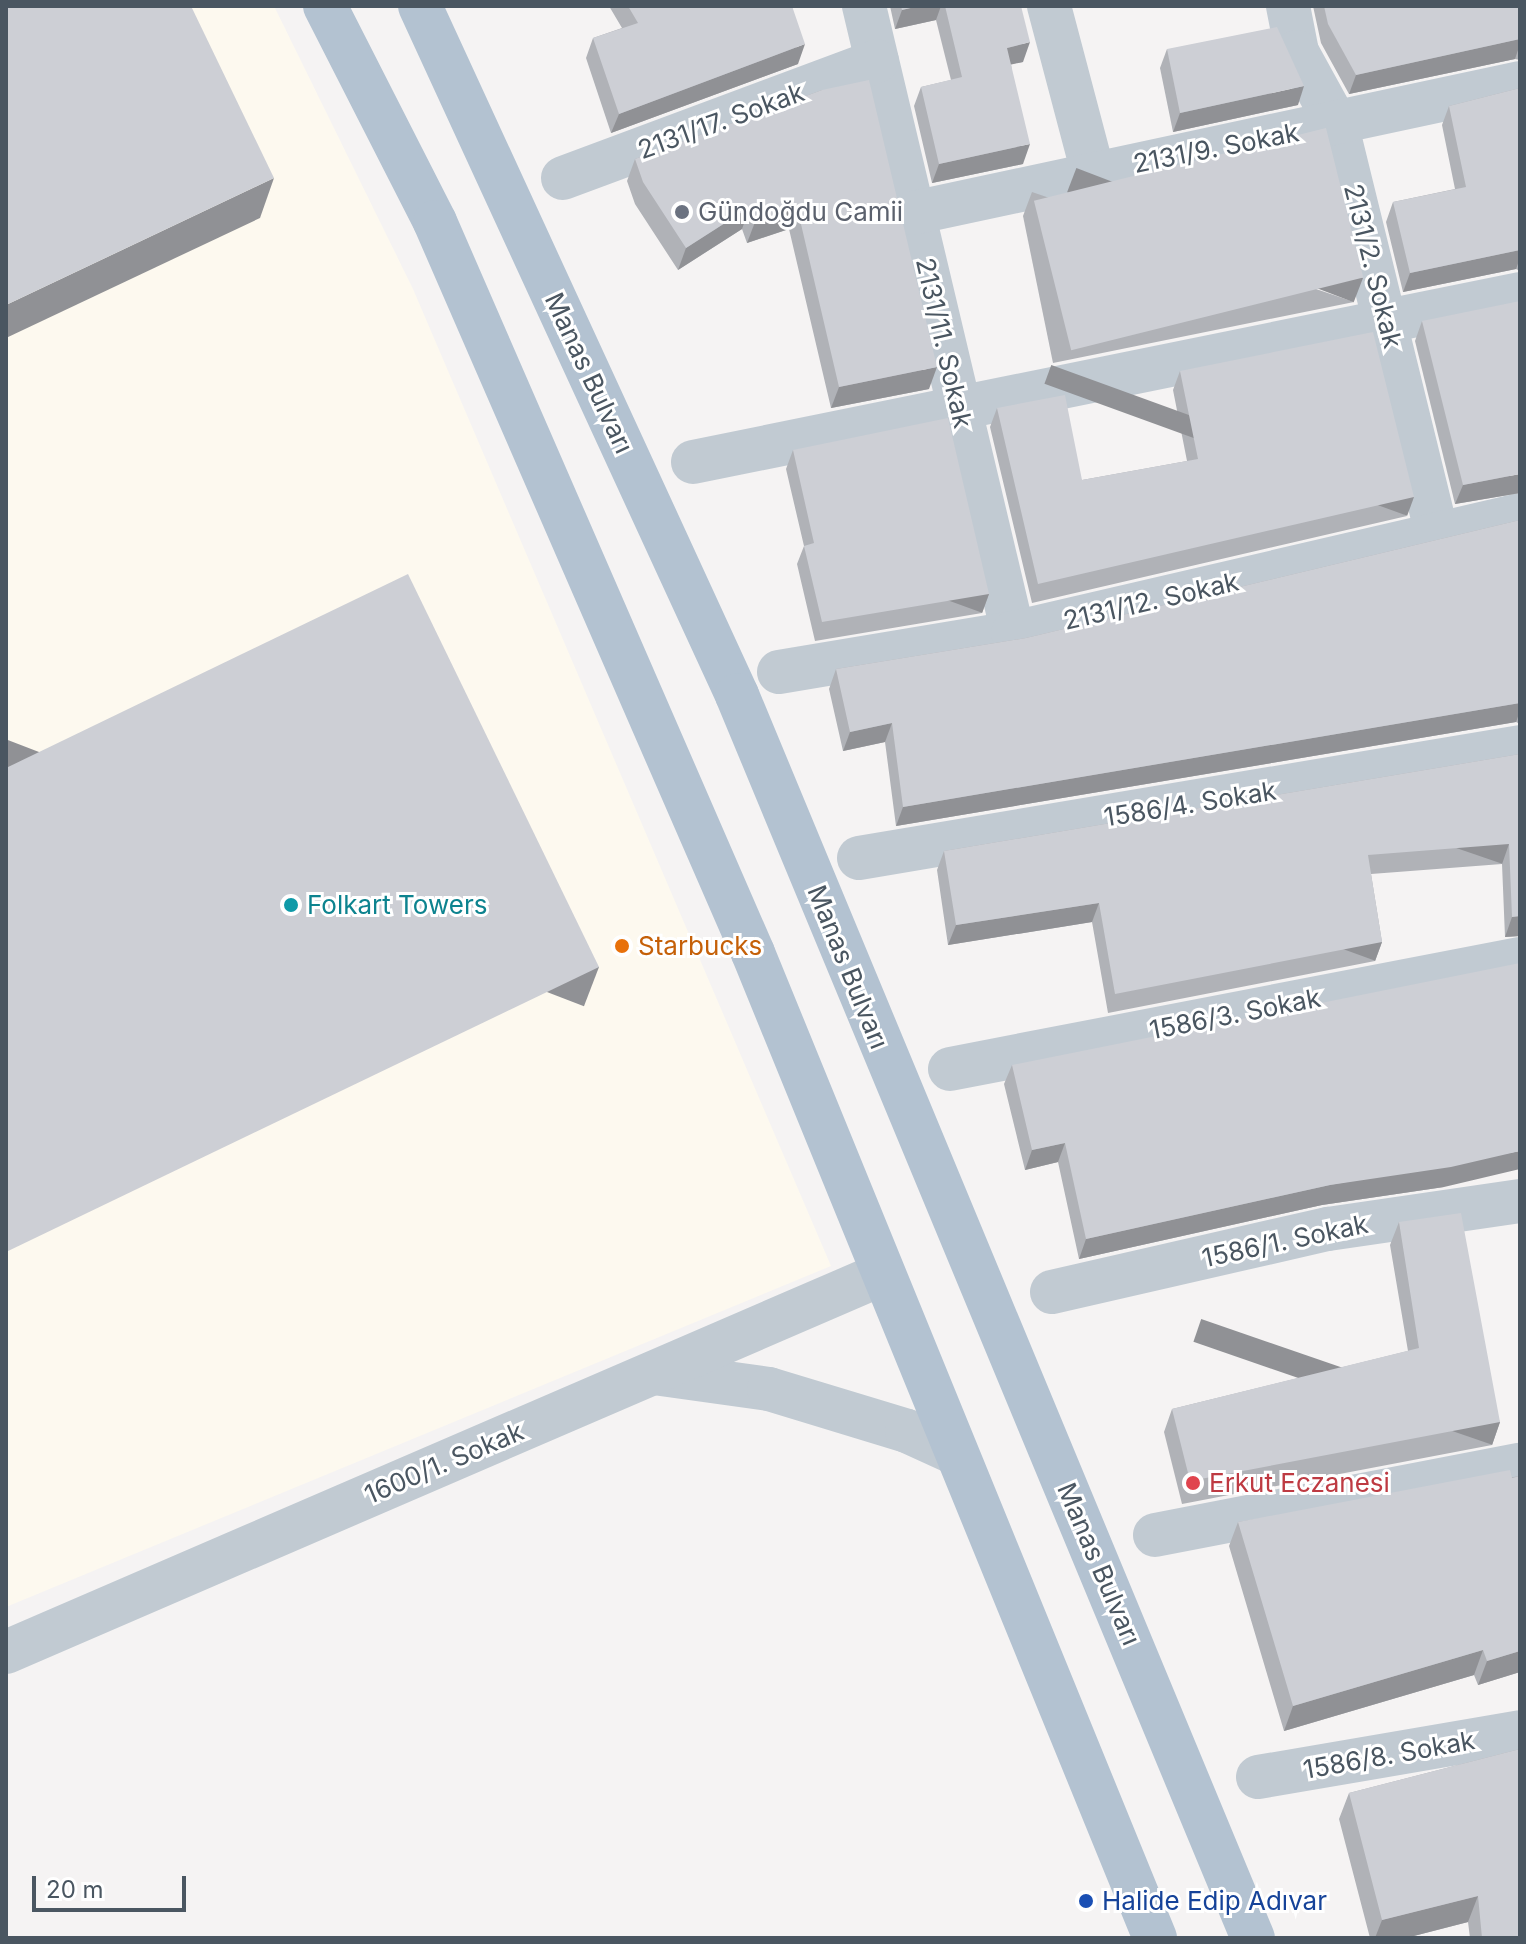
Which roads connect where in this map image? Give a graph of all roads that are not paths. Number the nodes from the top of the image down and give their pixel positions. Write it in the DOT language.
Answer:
graph roads {
  1 [pos="325,6"];
  2 [pos="420,6"];
  3 [pos="438,6"];
  4 [pos="864,6"];
  5 [pos="1049,6"];
  6 [pos="1288,6"];
  7 [pos="443,55"];
  8 [pos="877,61"];
  9 [pos="1520,83"];
  10 [pos="1336,123"];
  11 [pos="1093,172"];
  12 [pos="563,178"];
  13 [pos="913,213"];
  14 [pos="1520,294"];
  15 [pos="1389,321"];
  16 [pos="960,409"];
  17 [pos="693,462"];
  18 [pos="1520,515"];
  19 [pos="1437,534"];
  20 [pos="1013,633"];
  21 [pos="779,672"];
  22 [pos="1520,747"];
  23 [pos="859,858"];
  24 [pos="1520,959"];
  25 [pos="950,1069"];
  26 [pos="1520,1201"];
  27 [pos="882,1274"];
  28 [pos="1052,1292"];
  29 [pos="654,1373"];
  30 [pos="955,1453"];
  31 [pos="1520,1465"];
  32 [pos="1155,1535"];
  33 [pos="6,1652"];
  34 [pos="1520,1732"];
  35 [pos="1258,1777"];
  36 [pos="1155,1938"];
  37 [pos="1253,1938"];
  1 -- 27 [label="main road"];
  2 -- 7 [label="main road, Manas Bulvarı"];
  3 -- 7 [label="main road"];
  4 -- 8 [label="street, 2131/11. Sokak"];
  5 -- 11 [label="street"];
  6 -- 10 [label="street, 2131/2. Sokak"];
  7 -- 37 [label="main road, Manas Bulvarı"];
  8 -- 12 [label="street, 2131/17. Sokak"];
  8 -- 13 [label="street, 2131/11. Sokak"];
  9 -- 10 [label="street, 2131/9. Sokak"];
  10 -- 11 [label="street, 2131/9. Sokak"];
  10 -- 15 [label="street, 2131/2. Sokak"];
  11 -- 13 [label="street, 2131/9. Sokak"];
  13 -- 16 [label="street, 2131/11. Sokak"];
  14 -- 15 [label="street"];
  15 -- 16 [label="street"];
  15 -- 19 [label="street, 2131/2. Sokak"];
  16 -- 17 [label="street"];
  16 -- 20 [label="street, 2131/11. Sokak"];
  18 -- 19 [label="street, 2131/12. Sokak"];
  19 -- 20 [label="street, 2131/12. Sokak"];
  20 -- 21 [label="street, 2131/12. Sokak"];
  22 -- 23 [label="street, 1586/4. Sokak"];
  24 -- 25 [label="street, 1586/3. Sokak"];
  26 -- 28 [label="street, 1586/1. Sokak"];
  27 -- 29 [label="street, 1600/1. Sokak"];
  27 -- 30 [label="main road"];
  29 -- 30 [label="street"];
  29 -- 33 [label="street, 1600/1. Sokak"];
  30 -- 36 [label="main road"];
  31 -- 32 [label="street"];
  34 -- 35 [label="street, 1586/8. Sokak"];
}
